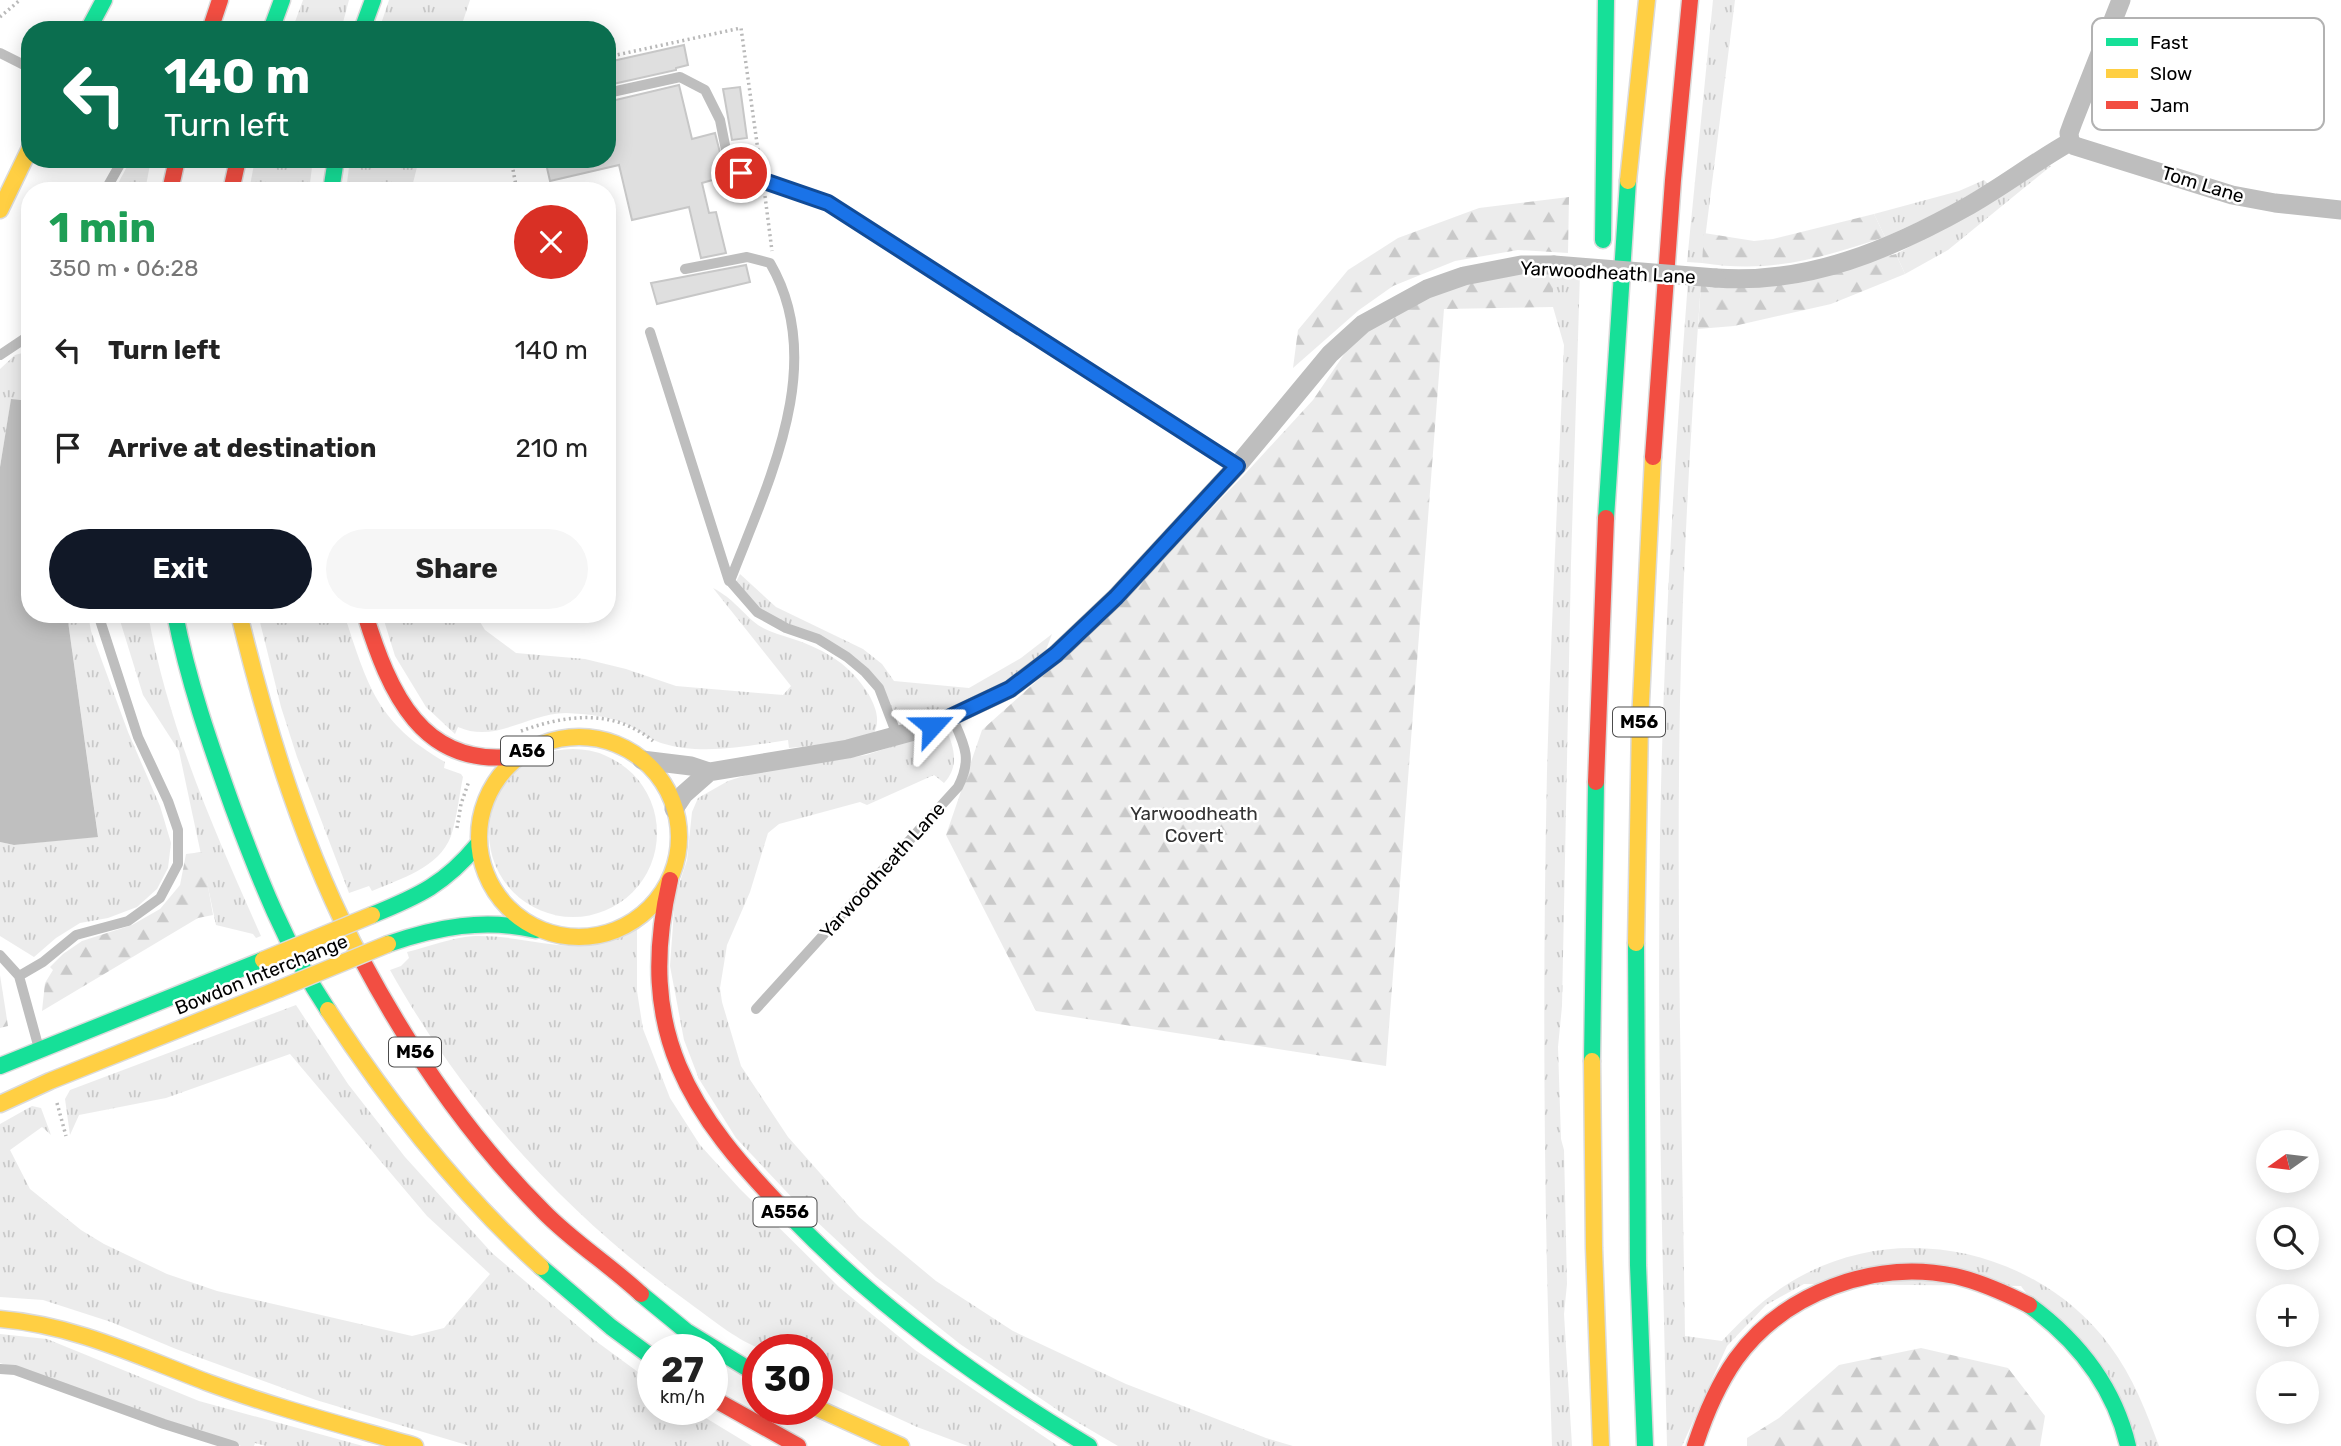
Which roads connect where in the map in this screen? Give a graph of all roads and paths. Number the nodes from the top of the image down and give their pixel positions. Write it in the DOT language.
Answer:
graph roads {
  1 [pos="20,0"];
  2 [pos="104,0"];
  3 [pos="220,0"];
  4 [pos="282,0"];
  5 [pos="373,0"];
  6 [pos="1606,0"];
  7 [pos="1647,0"];
  8 [pos="1690,0"];
  9 [pos="2120,0"];
  10 [pos="0,17"];
  11 [pos="2113,18"];
  12 [pos="93,21"];
  13 [pos="213,21"];
  14 [pos="274,21"];
  15 [pos="365,21"];
  16 [pos="0,53"];
  17 [pos="21,64"];
  18 [pos="2092,73"];
  19 [pos="616,91"];
  20 [pos="2070,142"];
  21 [pos="21,167"];
  22 [pos="0,210"];
  23 [pos="2341,210"];
  24 [pos="685,270"];
  25 [pos="1603,279"];
  26 [pos="1604,306"];
  27 [pos="650,332"];
  28 [pos="21,341"];
  29 [pos="0,355"];
  30 [pos="1237,466"];
  31 [pos="1607,481"];
  32 [pos="730,581"];
  33 [pos="101,623"];
  34 [pos="177,623"];
  35 [pos="241,623"];
  36 [pos="368,623"];
  37 [pos="952,717"];
  38 [pos="516,732"];
  39 [pos="897,736"];
  40 [pos="659,747"];
  41 [pos="518,757"];
  42 [pos="642,760"];
  43 [pos="709,772"];
  44 [pos="472,775"];
  45 [pos="674,808"];
  46 [pos="455,836"];
  47 [pos="478,844"];
  48 [pos="670,880"];
  49 [pos="545,932"];
  50 [pos="0,954"];
  51 [pos="19,976"];
  52 [pos="756,1009"];
  53 [pos="39,1051"];
  54 [pos="0,1066"];
  55 [pos="50,1081"];
  56 [pos="0,1104"];
  57 [pos="66,1136"];
  58 [pos="0,1319"];
  59 [pos="637,1347"];
  60 [pos="742,1365"];
  61 [pos="0,1369"];
  62 [pos="728,1407"];
  63 [pos="833,1415"];
  64 [pos="899,1445"];
  65 [pos="234,1446"];
  66 [pos="415,1446"];
  67 [pos="798,1446"];
  68 [pos="1089,1446"];
  69 [pos="1601,1446"];
  70 [pos="1645,1446"];
  71 [pos="1695,1446"];
  72 [pos="2128,1446"];
  1 -- 10 [label="path"];
  2 -- 12 [label="highway"];
  3 -- 13 [label="highway"];
  4 -- 14 [label="highway"];
  5 -- 15 [label="highway"];
  6 -- 25 [label="highway"];
  7 -- 31 [label="highway, M56"];
  8 -- 70 [label="highway, M56"];
  9 -- 11 [label="street"];
  16 -- 17 [label="lane"];
  18 -- 20 [label="street"];
  19 -- 30 [label="lane"];
  20 -- 23 [label="street, Tom Lane"];
  20 -- 30 [label="street, Yarwoodheath Lane, bridge"];
  21 -- 22 [label="highway"];
  24 -- 32 [label="lane"];
  26 -- 31 [label="highway"];
  27 -- 32 [label="lane"];
  28 -- 29 [label="lane"];
  30 -- 37 [label="street, Yarwoodheath Lane"];
  31 -- 69 [label="highway, M56"];
  32 -- 39 [label="lane"];
  33 -- 51 [label="lane"];
  34 -- 59 [label="highway, M56"];
  35 -- 60 [label="highway, M56"];
  36 -- 41 [label="highway"];
  37 -- 39 [label="street, Yarwoodheath Lane"];
  37 -- 52 [label="lane, Yarwoodheath Lane"];
  38 -- 40 [label="path"];
  39 -- 43 [label="street, Yarwoodheath Lane"];
  41 -- 42 [label="highway, A56"];
  41 -- 47 [label="highway, A56"];
  42 -- 43 [label="street, Yarwoodheath Lane"];
  42 -- 45 [label="highway, A56"];
  43 -- 45 [label="street"];
  44 -- 46 [label="path"];
  45 -- 48 [label="highway, A56"];
  47 -- 49 [label="highway, A56"];
  47 -- 53 [label="highway, Bowdon Interchange, bridge"];
  48 -- 49 [label="highway, A56"];
  48 -- 68 [label="highway, A556"];
  49 -- 55 [label="highway, Bowdon Interchange / A56, bridge"];
  50 -- 51 [label="lane"];
  51 -- 53 [label="lane"];
  53 -- 54 [label="highway, Bowdon Interchange"];
  55 -- 56 [label="highway, Bowdon Interchange / A56"];
  55 -- 57 [label="path"];
  58 -- 66 [label="highway"];
  61 -- 65 [label="lane"];
  62 -- 67 [label="highway"];
  63 -- 64 [label="highway"];
  71 -- 72 [label="highway"];
}
